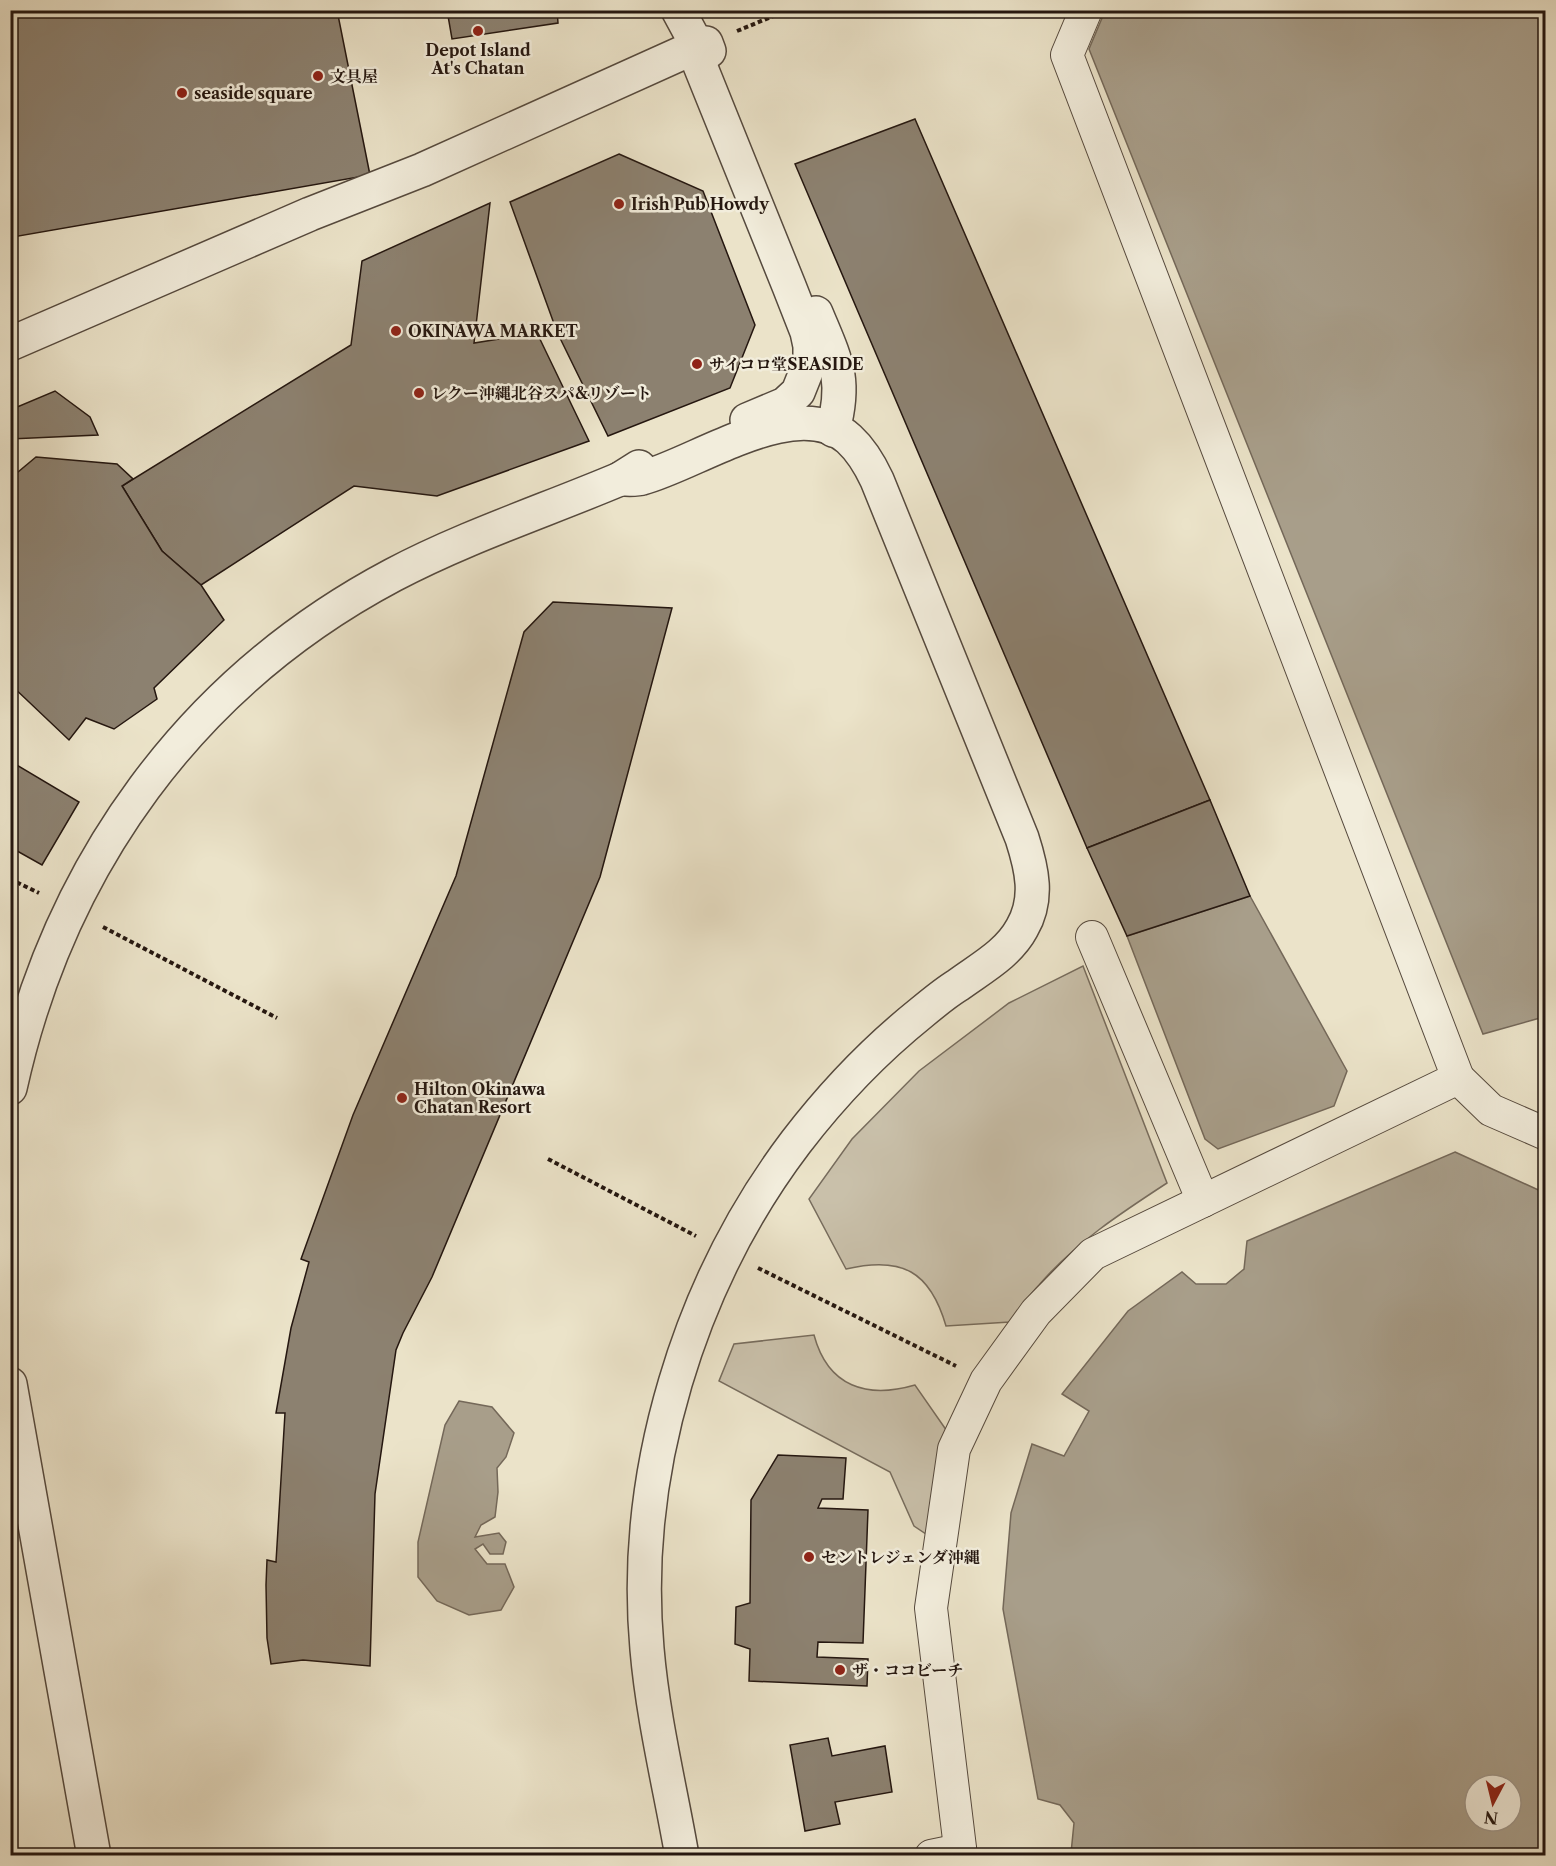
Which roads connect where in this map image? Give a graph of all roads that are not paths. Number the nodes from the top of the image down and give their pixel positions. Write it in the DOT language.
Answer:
graph roads {
  1 [pos="678,10"];
  2 [pos="1086,10"];
  3 [pos="699,46"];
  4 [pos="10,344"];
  5 [pos="833,430"];
  6 [pos="620,478"];
  7 [pos="1092,937"];
  8 [pos="1458,1078"];
  9 [pos="10,1088"];
  10 [pos="1545,1134"];
  11 [pos="1203,1201"];
  12 [pos="10,1384"];
  13 [pos="951,1854"];
  14 [pos="94,1856"];
  15 [pos="682,1856"];
  1 -- 3 [label="street"];
  2 -- 8 [label="street"];
  3 -- 4 [label="street"];
  3 -- 5 [label="street"];
  3 -- 6 [label="street"];
  5 -- 6 [label="street"];
  5 -- 15 [label="street"];
  6 -- 9 [label="street"];
  7 -- 11 [label="street"];
  8 -- 10 [label="street"];
  8 -- 11 [label="street"];
  11 -- 13 [label="street"];
  12 -- 14 [label="street"];
}
